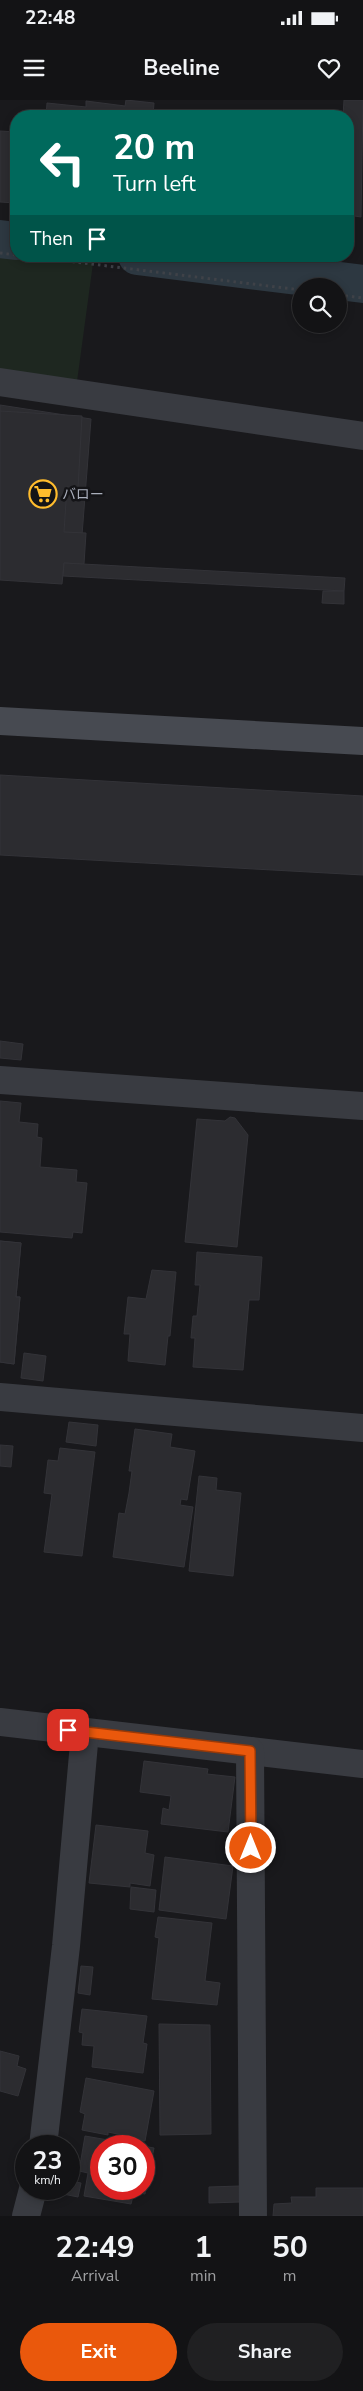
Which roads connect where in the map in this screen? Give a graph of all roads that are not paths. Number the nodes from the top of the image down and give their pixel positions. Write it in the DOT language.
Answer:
graph roads {
  1 [pos="0,382"];
  2 [pos="363,436"];
  3 [pos="0,721"];
  4 [pos="363,741"];
  5 [pos="0,1080"];
  6 [pos="363,1106"];
  7 [pos="0,1397"];
  8 [pos="363,1428"];
  9 [pos="0,1722"];
  10 [pos="85,1732"];
  11 [pos="250,1751"];
  12 [pos="363,1764"];
  13 [pos="43,2135"];
  14 [pos="30,2200"];
  15 [pos="26,2216"];
  16 [pos="253,2216"];
  1 -- 2 [label="street"];
  3 -- 4 [label="street"];
  5 -- 6 [label="street"];
  7 -- 8 [label="street"];
  9 -- 10 [label="street"];
  10 -- 11 [label="street"];
  10 -- 13 [label="street"];
  11 -- 12 [label="street"];
  11 -- 16 [label="street"];
  14 -- 15 [label="street"];
}
